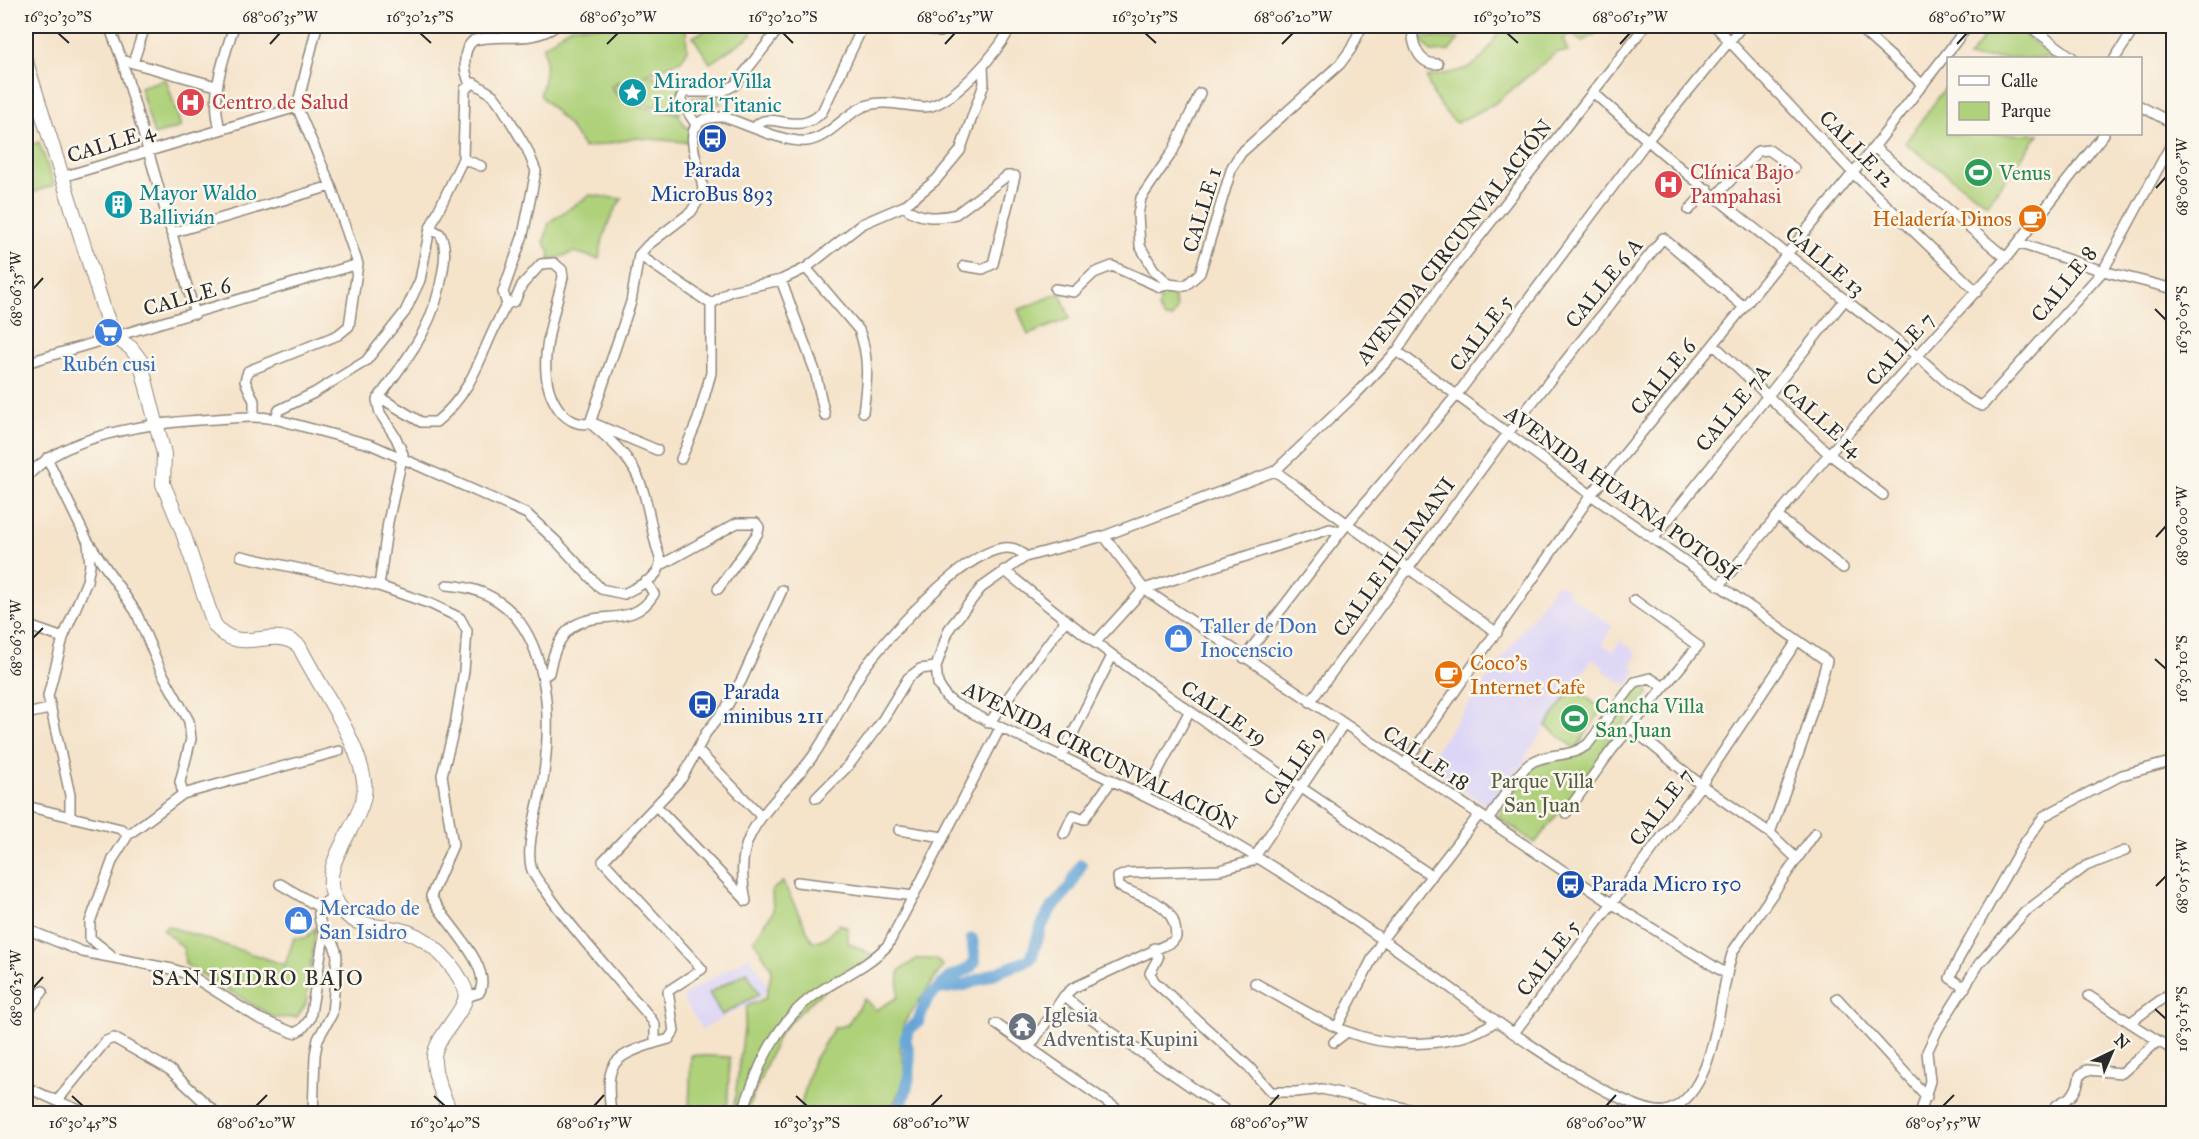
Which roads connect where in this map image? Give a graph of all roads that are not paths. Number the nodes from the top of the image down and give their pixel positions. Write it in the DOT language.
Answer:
graph roads {
  1 [pos="109,26"];
  2 [pos="145,26"];
  3 [pos="234,26"];
  4 [pos="317,26"];
  5 [pos="556,26"];
  6 [pos="781,26"];
  7 [pos="863,26"];
  8 [pos="918,26"];
  9 [pos="953,26"];
  10 [pos="1011,26"];
  11 [pos="1362,26"];
  12 [pos="1412,26"];
  13 [pos="1645,26"];
  14 [pos="1715,26"];
  15 [pos="1742,26"];
  16 [pos="1857,26"];
  17 [pos="1968,26"];
  18 [pos="2029,26"];
  19 [pos="2136,26"];
  20 [pos="1730,40"];
  21 [pos="2072,57"];
  22 [pos="2116,57"];
  23 [pos="122,60"];
  24 [pos="26,62"];
  25 [pos="133,63"];
  26 [pos="1438,64"];
  27 [pos="983,68"];
  28 [pos="470,84"];
  29 [pos="1923,85"];
  30 [pos="216,86"];
  31 [pos="1200,93"];
  32 [pos="1594,93"];
  33 [pos="297,107"];
  34 [pos="2142,107"];
  35 [pos="2174,124"];
  36 [pos="697,126"];
  37 [pos="756,126"];
  38 [pos="220,129"];
  39 [pos="2103,135"];
  40 [pos="2174,139"];
  41 [pos="1647,141"];
  42 [pos="1874,147"];
  43 [pos="148,151"];
  44 [pos="463,159"];
  45 [pos="481,166"];
  46 [pos="1794,168"];
  47 [pos="1853,173"];
  48 [pos="62,177"];
  49 [pos="331,186"];
  50 [pos="1708,189"];
  51 [pos="1716,196"];
  52 [pos="904,206"];
  53 [pos="1689,210"];
  54 [pos="430,228"];
  55 [pos="171,233"];
  56 [pos="2018,243"];
  57 [pos="1788,253"];
  58 [pos="639,255"];
  59 [pos="2006,258"];
  60 [pos="357,264"];
  61 [pos="964,266"];
  62 [pos="806,268"];
  63 [pos="2103,271"];
  64 [pos="781,280"];
  65 [pos="1169,284"];
  66 [pos="1055,289"];
  67 [pos="2174,289"];
  68 [pos="1977,292"];
  69 [pos="1844,301"];
  70 [pos="507,304"];
  71 [pos="711,304"];
  72 [pos="1744,307"];
  73 [pos="195,314"];
  74 [pos="114,336"];
  75 [pos="1714,345"];
  76 [pos="1397,351"];
  77 [pos="1917,356"];
  78 [pos="26,363"];
  79 [pos="1767,394"];
  80 [pos="1456,396"];
  81 [pos="379,397"];
  82 [pos="1982,406"];
  83 [pos="862,411"];
  84 [pos="254,415"];
  85 [pos="825,416"];
  86 [pos="275,419"];
  87 [pos="156,422"];
  88 [pos="590,423"];
  89 [pos="1508,433"];
  90 [pos="657,450"];
  91 [pos="1829,454"];
  92 [pos="47,458"];
  93 [pos="401,459"];
  94 [pos="681,459"];
  95 [pos="1275,471"];
  96 [pos="26,478"];
  97 [pos="1591,495"];
  98 [pos="1883,495"];
  99 [pos="1777,516"];
  100 [pos="1347,524"];
  101 [pos="1341,532"];
  102 [pos="1104,536"];
  103 [pos="1653,538"];
  104 [pos="87,540"];
  105 [pos="241,556"];
  106 [pos="1025,557"];
  107 [pos="661,566"];
  108 [pos="1407,567"];
  109 [pos="1843,568"];
  110 [pos="1004,570"];
  111 [pos="646,581"];
  112 [pos="447,585"];
  113 [pos="379,586"];
  114 [pos="1719,586"];
  115 [pos="718,589"];
  116 [pos="1144,589"];
  117 [pos="782,590"];
  118 [pos="1634,600"];
  119 [pos="1065,621"];
  120 [pos="26,625"];
  121 [pos="1497,633"];
  122 [pos="63,638"];
  123 [pos="1797,641"];
  124 [pos="1095,643"];
  125 [pos="1112,656"];
  126 [pos="1244,658"];
  127 [pos="936,667"];
  128 [pos="544,676"];
  129 [pos="1664,687"];
  130 [pos="1310,702"];
  131 [pos="49,709"];
  132 [pos="1189,712"];
  133 [pos="26,714"];
  134 [pos="989,723"];
  135 [pos="1343,725"];
  136 [pos="1630,727"];
  137 [pos="1000,728"];
  138 [pos="697,750"];
  139 [pos="339,751"];
  140 [pos="1062,755"];
  141 [pos="2174,761"];
  142 [pos="1404,765"];
  143 [pos="1112,780"];
  144 [pos="1701,785"];
  145 [pos="1302,787"];
  146 [pos="183,794"];
  147 [pos="1144,796"];
  148 [pos="816,798"];
  149 [pos="26,807"];
  150 [pos="657,807"];
  151 [pos="1566,813"];
  152 [pos="1479,815"];
  153 [pos="70,816"];
  154 [pos="761,816"];
  155 [pos="1488,821"];
  156 [pos="899,830"];
  157 [pos="1770,833"];
  158 [pos="1815,833"];
  159 [pos="1064,834"];
  160 [pos="128,835"];
  161 [pos="943,837"];
  162 [pos="2125,850"];
  163 [pos="1254,857"];
  164 [pos="1796,858"];
  165 [pos="1432,876"];
  166 [pos="797,882"];
  167 [pos="280,884"];
  168 [pos="914,896"];
  169 [pos="334,897"];
  170 [pos="1611,903"];
  171 [pos="319,907"];
  172 [pos="26,929"];
  173 [pos="326,937"];
  174 [pos="1383,938"];
  175 [pos="1154,948"];
  176 [pos="112,956"];
  177 [pos="1725,973"];
  178 [pos="1255,983"];
  179 [pos="1965,988"];
  180 [pos="2174,990"];
  181 [pos="43,991"];
  182 [pos="1064,996"];
  183 [pos="2089,996"];
  184 [pos="466,997"];
  185 [pos="1838,998"];
  186 [pos="26,1014"];
  187 [pos="1496,1021"];
  188 [pos="2131,1022"];
  189 [pos="996,1024"];
  190 [pos="1337,1027"];
  191 [pos="1347,1032"];
  192 [pos="1514,1033"];
  193 [pos="2158,1041"];
  194 [pos="1335,1042"];
  195 [pos="656,1043"];
  196 [pos="1029,1048"];
  197 [pos="2174,1051"];
  198 [pos="26,1087"];
  199 [pos="1927,1097"];
  200 [pos="57,1101"];
  201 [pos="88,1113"];
  202 [pos="217,1113"];
  203 [pos="313,1113"];
  204 [pos="451,1113"];
  205 [pos="610,1113"];
  206 [pos="742,1113"];
  207 [pos="1124,1113"];
  208 [pos="1231,1113"];
  209 [pos="1430,1113"];
  210 [pos="1920,1113"];
  211 [pos="2050,1113"];
  1 -- 23 [label="street"];
  2 -- 25 [label="street"];
  3 -- 30 [label="street"];
  4 -- 33 [label="street"];
  5 -- 28 [label="street"];
  6 -- 36 [label="street"];
  7 -- 37 [label="street"];
  8 -- 9 [label="street"];
  10 -- 27 [label="street"];
  11 -- 65 [label="street, CALLE 1"];
  12 -- 26 [label="street"];
  13 -- 32 [label="street, AVENIDA CIRCUNVALACIÓN"];
  14 -- 20 [label="street, CALLE 12"];
  15 -- 20 [label="street, CALLE 5"];
  16 -- 29 [label="street"];
  17 -- 29 [label="street, CALLE 6"];
  18 -- 21 [label="street"];
  19 -- 22 [label="street"];
  20 -- 41 [label="street, CALLE 5"];
  20 -- 47 [label="street, CALLE 12"];
  23 -- 25 [label="street"];
  23 -- 43 [label="street"];
  24 -- 48 [label="main road"];
  25 -- 30 [label="street"];
  27 -- 37 [label="street"];
  27 -- 52 [label="street"];
  28 -- 44 [label="street"];
  28 -- 70 [label="street"];
  29 -- 42 [label="street, CALLE 6"];
  30 -- 38 [label="street"];
  31 -- 65 [label="street"];
  32 -- 41 [label="street, CALLE 13"];
  32 -- 76 [label="street, AVENIDA CIRCUNVALACIÓN"];
  33 -- 38 [label="street, CALLE 4"];
  33 -- 49 [label="street"];
  34 -- 35 [label="street"];
  36 -- 37 [label="street"];
  36 -- 58 [label="street"];
  38 -- 43 [label="street, CALLE 4"];
  39 -- 56 [label="street, CALLE 7"];
  40 -- 63 [label="street, CALLE 8"];
  41 -- 50 [label="street, CALLE 13"];
  41 -- 80 [label="street, CALLE 5"];
  42 -- 47 [label="street, CALLE 6"];
  42 -- 59 [label="street"];
  43 -- 48 [label="street, CALLE 4"];
  43 -- 55 [label="street"];
  44 -- 45 [label="street"];
  44 -- 54 [label="street"];
  46 -- 51 [label="street"];
  47 -- 57 [label="street, CALLE 6"];
  47 -- 68 [label="street, CALLE 12"];
  48 -- 74 [label="main road"];
  49 -- 55 [label="street"];
  49 -- 60 [label="street"];
  50 -- 51 [label="street, CALLE 13"];
  50 -- 53 [label="street"];
  51 -- 57 [label="street, CALLE 13"];
  52 -- 61 [label="street"];
  52 -- 62 [label="street"];
  54 -- 81 [label="street"];
  54 -- 86 [label="street"];
  55 -- 73 [label="street"];
  56 -- 59 [label="street, CALLE 7"];
  56 -- 63 [label="street"];
  57 -- 69 [label="street, CALLE 13"];
  57 -- 72 [label="street, CALLE 6"];
  58 -- 71 [label="street"];
  58 -- 88 [label="street"];
  59 -- 68 [label="street, CALLE 7"];
  60 -- 73 [label="street, CALLE 6"];
  60 -- 84 [label="street"];
  62 -- 64 [label="street"];
  62 -- 83 [label="street"];
  63 -- 67 [label="street"];
  63 -- 82 [label="street, CALLE 8"];
  64 -- 71 [label="street"];
  64 -- 85 [label="street"];
  65 -- 66 [label="street"];
  68 -- 77 [label="street, CALLE 7"];
  69 -- 77 [label="street, CALLE 13"];
  69 -- 79 [label="street, CALLE 7A"];
  70 -- 81 [label="street"];
  70 -- 88 [label="street"];
  71 -- 94 [label="street"];
  72 -- 75 [label="street, CALLE 6"];
  72 -- 89 [label="street, CALLE 6 A"];
  73 -- 74 [label="street, CALLE 6"];
  74 -- 78 [label="street, CALLE 6"];
  74 -- 87 [label="main road"];
  75 -- 79 [label="street, CALLE 14"];
  75 -- 97 [label="street, CALLE 6"];
  76 -- 80 [label="street, AVENIDA HUAYNA POTOSÍ"];
  76 -- 95 [label="street, AVENIDA CIRCUNVALACIÓN"];
  77 -- 82 [label="street, CALLE 13"];
  77 -- 91 [label="street, CALLE 7"];
  79 -- 91 [label="street, CALLE 14"];
  79 -- 103 [label="street, CALLE 7A"];
  80 -- 89 [label="street, AVENIDA HUAYNA POTOSÍ"];
  80 -- 100 [label="street, CALLE 5"];
  81 -- 93 [label="street"];
  84 -- 86 [label="street"];
  84 -- 87 [label="street"];
  86 -- 93 [label="street"];
  87 -- 92 [label="street"];
  87 -- 169 [label="main road"];
  88 -- 90 [label="street"];
  88 -- 107 [label="street"];
  89 -- 97 [label="street, AVENIDA HUAYNA POTOSÍ"];
  89 -- 108 [label="street, CALLE ILLIMANI"];
  91 -- 98 [label="street, CALLE 14"];
  91 -- 99 [label="street, CALLE 7"];
  92 -- 96 [label="street"];
  92 -- 104 [label="street"];
  93 -- 111 [label="street"];
  93 -- 113 [label="street"];
  95 -- 100 [label="street"];
  95 -- 102 [label="street, AVENIDA CIRCUNVALACIÓN"];
  97 -- 103 [label="street, AVENIDA HUAYNA POTOSÍ"];
  97 -- 121 [label="street, CALLE 6"];
  99 -- 109 [label="street"];
  99 -- 114 [label="street, CALLE 7"];
  100 -- 101 [label="street, CALLE 5"];
  100 -- 108 [label="street"];
  101 -- 116 [label="street"];
  101 -- 126 [label="street, CALLE 5"];
  102 -- 106 [label="street, AVENIDA CIRCUNVALACIÓN"];
  102 -- 116 [label="street, CALLE 18"];
  103 -- 114 [label="street, AVENIDA HUAYNA POTOSÍ"];
  104 -- 122 [label="street"];
  104 -- 146 [label="street"];
  105 -- 113 [label="street"];
  106 -- 110 [label="street, AVENIDA CIRCUNVALACIÓN"];
  106 -- 154 [label="street"];
  107 -- 111 [label="street"];
  107 -- 115 [label="street"];
  108 -- 121 [label="street"];
  108 -- 130 [label="street, CALLE ILLIMANI"];
  110 -- 119 [label="street, CALLE 19"];
  110 -- 127 [label="street, AVENIDA CIRCUNVALACIÓN"];
  111 -- 128 [label="street"];
  112 -- 128 [label="street"];
  113 -- 184 [label="street"];
  114 -- 123 [label="street, AVENIDA HUAYNA POTOSÍ"];
  116 -- 124 [label="street"];
  116 -- 126 [label="street, CALLE 18"];
  117 -- 138 [label="street"];
  118 -- 129 [label="street"];
  119 -- 124 [label="street, CALLE 19"];
  119 -- 134 [label="street"];
  120 -- 122 [label="street"];
  121 -- 142 [label="street, CALLE 6"];
  122 -- 131 [label="street"];
  123 -- 144 [label="street, CALLE 7"];
  123 -- 157 [label="street, AVENIDA HUAYNA POTOSÍ"];
  124 -- 125 [label="street, CALLE 19"];
  125 -- 132 [label="street, CALLE 19"];
  125 -- 140 [label="street"];
  126 -- 130 [label="street, CALLE 18"];
  127 -- 134 [label="street, AVENIDA CIRCUNVALACIÓN"];
  127 -- 148 [label="street"];
  128 -- 195 [label="street"];
  129 -- 136 [label="street"];
  129 -- 155 [label="street"];
  130 -- 135 [label="street, CALLE 18"];
  131 -- 133 [label="street"];
  131 -- 153 [label="street"];
  132 -- 145 [label="street, CALLE 19"];
  132 -- 147 [label="street"];
  134 -- 137 [label="street, AVENIDA CIRCUNVALACIÓN"];
  135 -- 142 [label="street, CALLE 18"];
  135 -- 145 [label="street, CALLE 9"];
  136 -- 144 [label="street"];
  136 -- 151 [label="street"];
  137 -- 140 [label="street, AVENIDA CIRCUNVALACIÓN"];
  137 -- 161 [label="street"];
  138 -- 150 [label="street"];
  138 -- 154 [label="street"];
  139 -- 146 [label="street"];
  140 -- 143 [label="street, AVENIDA CIRCUNVALACIÓN"];
  141 -- 179 [label="street"];
  142 -- 152 [label="street, CALLE 18"];
  143 -- 147 [label="street, AVENIDA CIRCUNVALACIÓN"];
  143 -- 159 [label="street"];
  144 -- 157 [label="street"];
  144 -- 170 [label="street, CALLE 7"];
  145 -- 163 [label="street, CALLE 9"];
  145 -- 165 [label="street, CALLE 19"];
  146 -- 160 [label="street"];
  147 -- 163 [label="street, AVENIDA CIRCUNVALACIÓN"];
  149 -- 153 [label="street"];
  150 -- 154 [label="street"];
  150 -- 195 [label="street"];
  152 -- 155 [label="street, CALLE 18"];
  152 -- 165 [label="street"];
  153 -- 160 [label="street"];
  155 -- 170 [label="street, CALLE 18"];
  156 -- 161 [label="street"];
  157 -- 164 [label="street"];
  158 -- 164 [label="street"];
  160 -- 176 [label="street"];
  161 -- 168 [label="street"];
  162 -- 179 [label="street"];
  163 -- 174 [label="street, AVENIDA CIRCUNVALACIÓN"];
  163 -- 175 [label="street"];
  164 -- 177 [label="street"];
  165 -- 174 [label="street"];
  166 -- 168 [label="street"];
  167 -- 171 [label="street"];
  168 -- 206 [label="street"];
  169 -- 171 [label="street"];
  169 -- 184 [label="main road"];
  170 -- 177 [label="street, CALLE 18"];
  170 -- 192 [label="street, CALLE 5"];
  171 -- 173 [label="street"];
  172 -- 176 [label="street"];
  173 -- 176 [label="street"];
  173 -- 203 [label="street"];
  174 -- 187 [label="street, AVENIDA CIRCUNVALACIÓN"];
  174 -- 190 [label="street"];
  175 -- 182 [label="street"];
  175 -- 209 [label="street"];
  177 -- 192 [label="street, AVENIDA CIRCUNVALACIÓN"];
  178 -- 190 [label="street"];
  179 -- 199 [label="street"];
  180 -- 188 [label="street"];
  181 -- 186 [label="street"];
  182 -- 196 [label="street"];
  182 -- 208 [label="street"];
  183 -- 188 [label="street"];
  184 -- 204 [label="main road"];
  185 -- 199 [label="street"];
  187 -- 191 [label="street"];
  187 -- 192 [label="street, AVENIDA CIRCUNVALACIÓN"];
  188 -- 193 [label="street"];
  189 -- 196 [label="street"];
  190 -- 191 [label="street"];
  191 -- 194 [label="street"];
  193 -- 197 [label="street"];
  193 -- 211 [label="street"];
  195 -- 205 [label="street"];
  196 -- 207 [label="street"];
  198 -- 200 [label="street"];
  199 -- 210 [label="street"];
  200 -- 201 [label="street"];
  200 -- 202 [label="street"];
}
